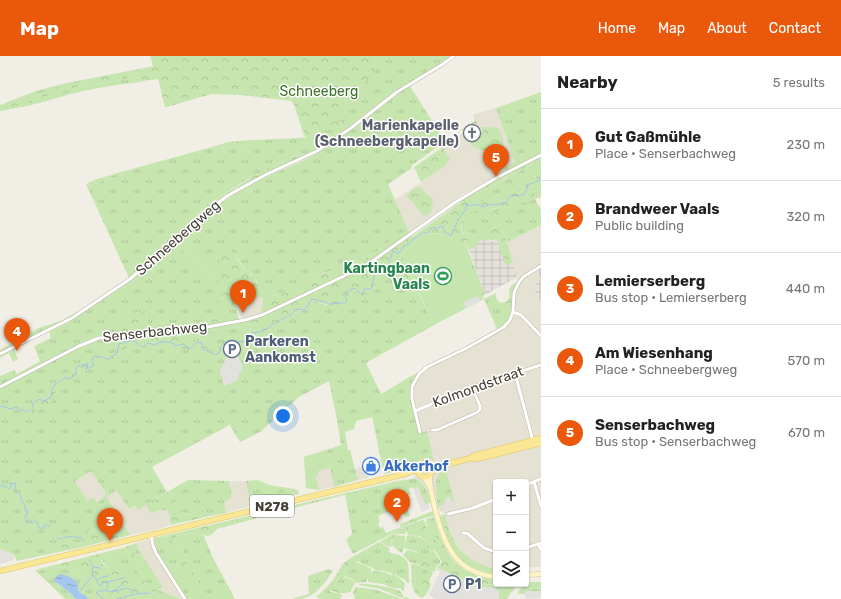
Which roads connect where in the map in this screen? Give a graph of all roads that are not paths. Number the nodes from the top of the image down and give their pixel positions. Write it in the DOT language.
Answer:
graph roads {
  1 [pos="454,56"];
  2 [pos="541,155"];
  3 [pos="541,266"];
  4 [pos="513,312"];
  5 [pos="541,336"];
  6 [pos="0,354"];
  7 [pos="541,365"];
  8 [pos="515,373"];
  9 [pos="0,387"];
  10 [pos="472,387"];
  11 [pos="415,411"];
  12 [pos="432,430"];
  13 [pos="420,432"];
  14 [pos="541,438"];
  15 [pos="534,443"];
  16 [pos="541,443"];
  17 [pos="426,472"];
  18 [pos="541,479"];
  19 [pos="534,482"];
  20 [pos="529,484"];
  21 [pos="493,500"];
  22 [pos="541,506"];
  23 [pos="448,514"];
  24 [pos="463,533"];
  25 [pos="151,535"];
  26 [pos="539,544"];
  27 [pos="529,547"];
  28 [pos="541,550"];
  29 [pos="493,551"];
  30 [pos="0,571"];
  31 [pos="541,574"];
  32 [pos="529,575"];
  33 [pos="493,577"];
  34 [pos="185,599"];
  1 -- 6 [label="street, Schneebergweg"];
  2 -- 9 [label="street, Senserbachweg"];
  3 -- 4 [label="street"];
  4 -- 5 [label="street"];
  4 -- 11 [label="street"];
  7 -- 8 [label="street, Kolmondstraat"];
  8 -- 10 [label="street, Kolmondstraat"];
  8 -- 15 [label="street"];
  10 -- 11 [label="street, Kolmondstraat"];
  10 -- 12 [label="street"];
  11 -- 13 [label="street"];
  14 -- 15 [label="main road, N278"];
  15 -- 16 [label="main road, N278"];
  15 -- 17 [label="main road, N278"];
  17 -- 25 [label="main road, N278"];
  17 -- 33 [label="main road"];
  18 -- 19 [label="street"];
  19 -- 20 [label="street"];
  19 -- 22 [label="street"];
  21 -- 23 [label="street"];
  24 -- 29 [label="street"];
  25 -- 30 [label="main road, N278"];
  25 -- 34 [label="street"];
  26 -- 27 [label="street"];
  26 -- 28 [label="street"];
  31 -- 32 [label="main road"];
}
